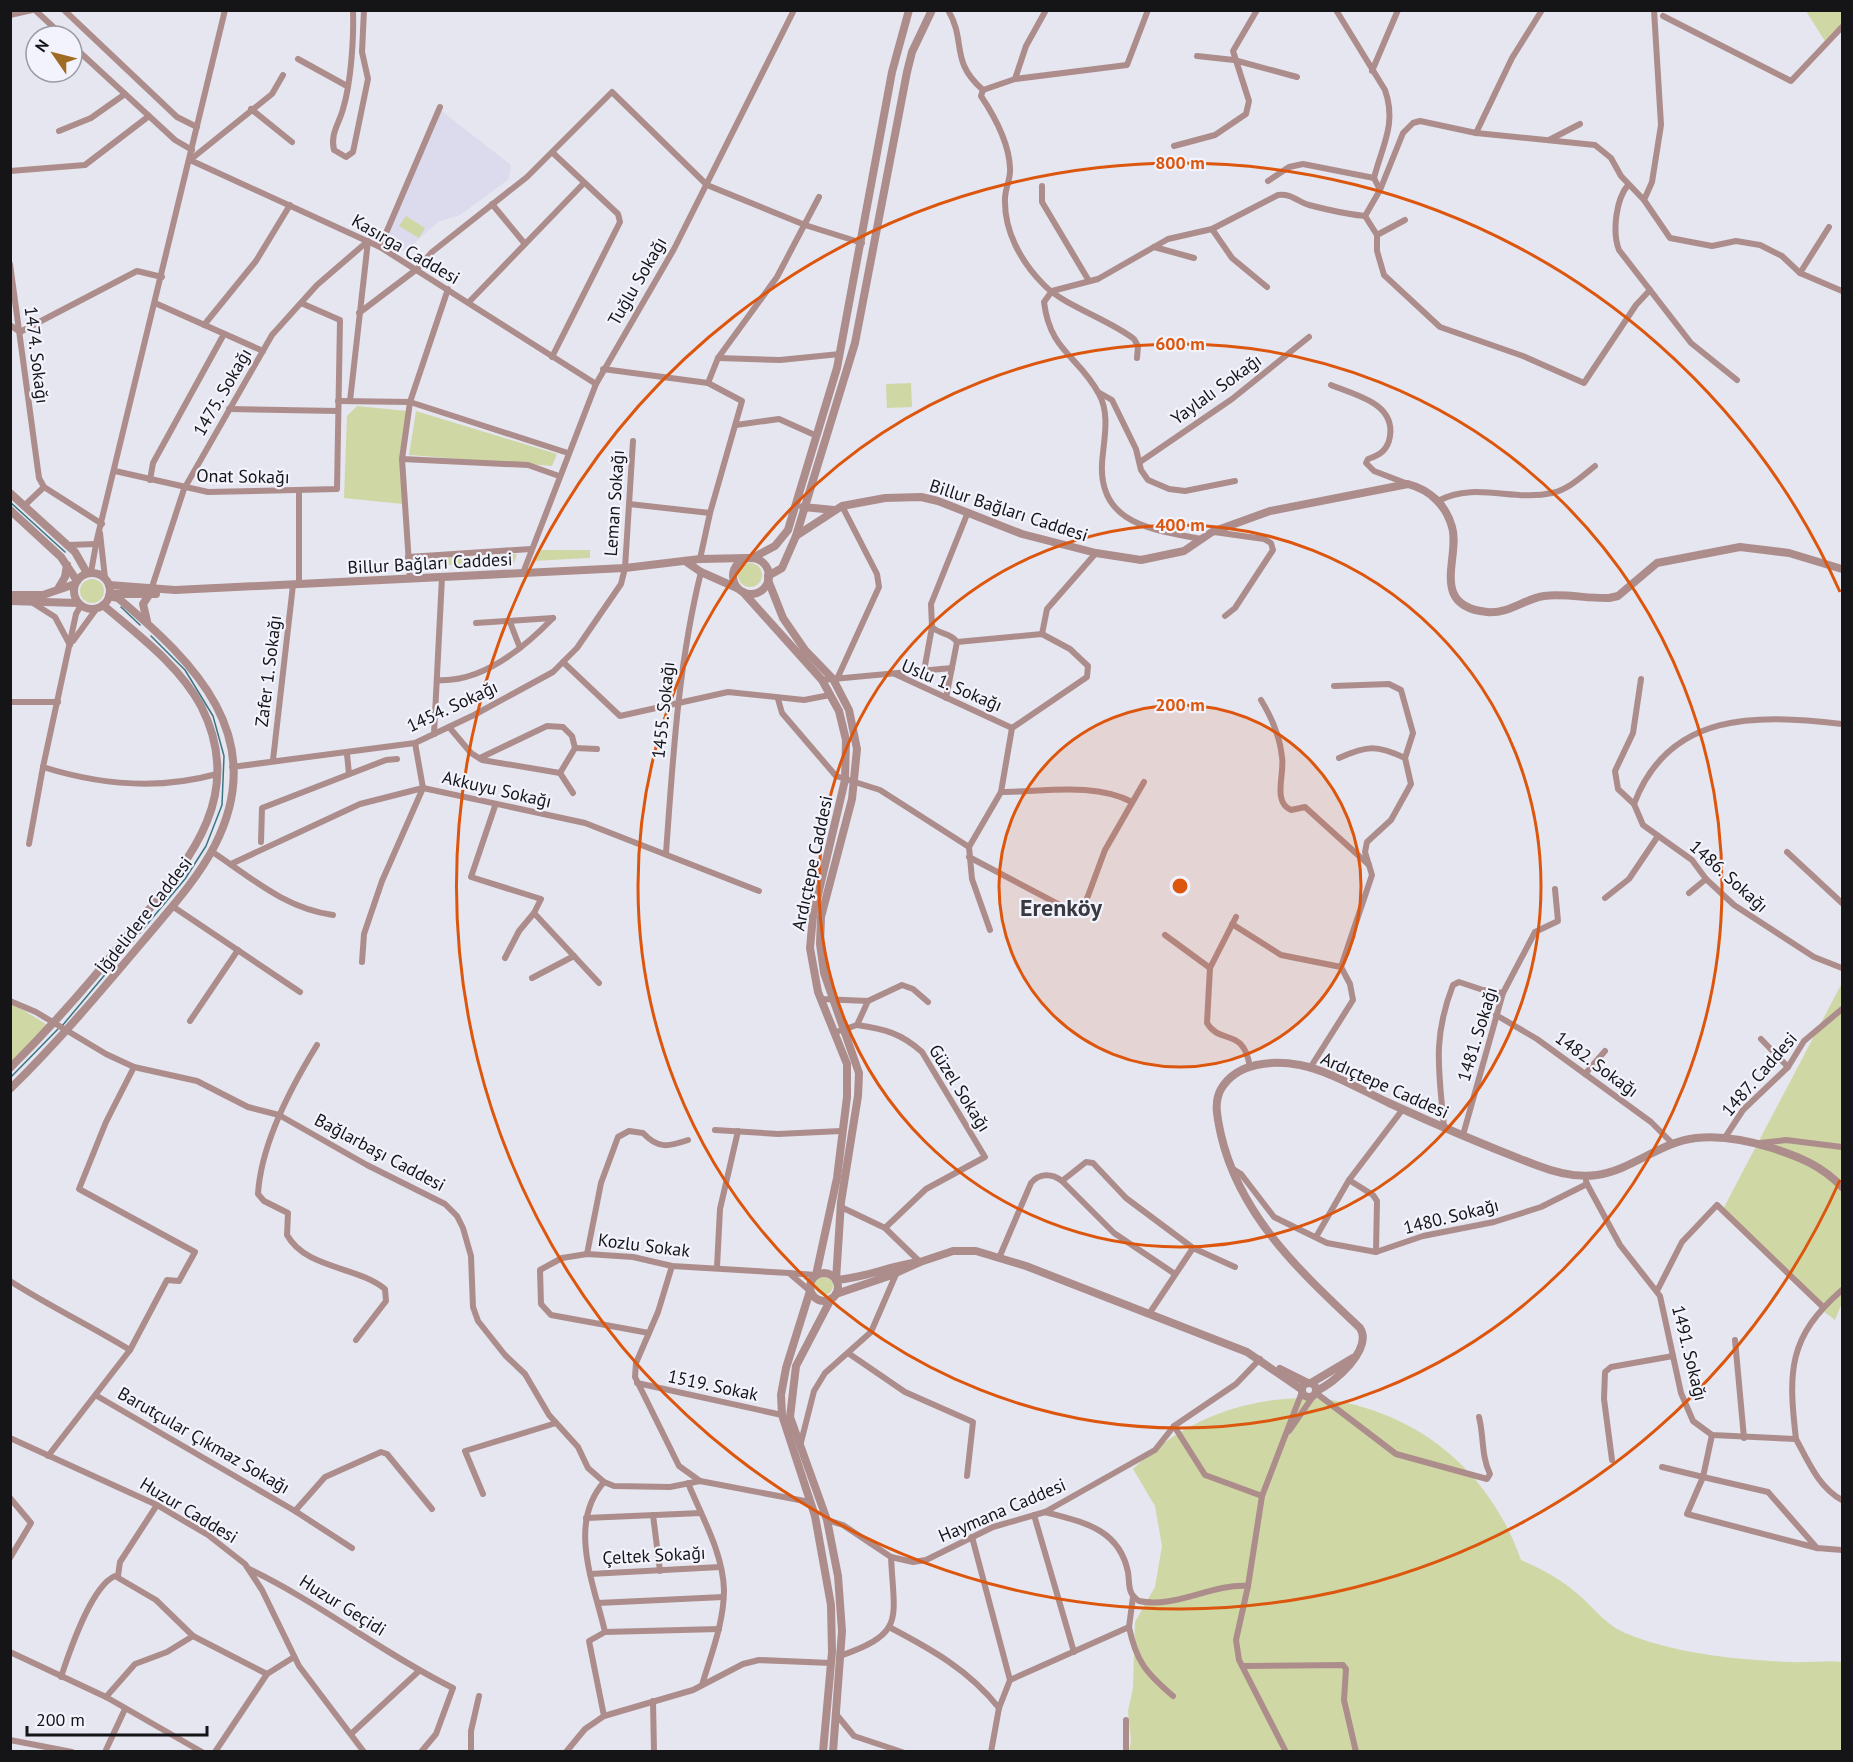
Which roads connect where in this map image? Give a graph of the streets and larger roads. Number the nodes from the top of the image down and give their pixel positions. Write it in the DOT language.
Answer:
graph roads {
  1 [pos="33,10"];
  2 [pos="64,10"];
  3 [pos="225,10"];
  4 [pos="353,10"];
  5 [pos="364,10"];
  6 [pos="794,10"];
  7 [pos="909,10"];
  8 [pos="932,10"];
  9 [pos="948,10"];
  10 [pos="1046,10"];
  11 [pos="1148,10"];
  12 [pos="1257,10"];
  13 [pos="1336,10"];
  14 [pos="1398,10"];
  15 [pos="1542,10"];
  16 [pos="1654,10"];
  17 [pos="1664,13"];
  18 [pos="10,15"];
  19 [pos="49,24"];
  20 [pos="1654,26"];
  21 [pos="1842,27"];
  22 [pos="84,56"];
  23 [pos="1197,56"];
  24 [pos="298,59"];
  25 [pos="1234,60"];
  26 [pos="1372,71"];
  27 [pos="283,75"];
  28 [pos="1297,77"];
  29 [pos="1015,79"];
  30 [pos="347,86"];
  31 [pos="983,90"];
  32 [pos="125,94"];
  33 [pos="440,107"];
  34 [pos="251,110"];
  35 [pos="149,116"];
  36 [pos="1580,124"];
  37 [pos="197,127"];
  38 [pos="60,131"];
  39 [pos="1476,134"];
  40 [pos="1548,140"];
  41 [pos="292,142"];
  42 [pos="1174,146"];
  43 [pos="192,150"];
  44 [pos="553,153"];
  45 [pos="190,160"];
  46 [pos="10,171"];
  47 [pos="1374,178"];
  48 [pos="1268,181"];
  49 [pos="585,183"];
  50 [pos="1628,184"];
  51 [pos="707,185"];
  52 [pos="1042,186"];
  53 [pos="1380,190"];
  54 [pos="819,196"];
  55 [pos="1644,200"];
  56 [pos="492,204"];
  57 [pos="290,205"];
  58 [pos="1365,216"];
  59 [pos="1405,220"];
  60 [pos="805,225"];
  61 [pos="1829,227"];
  62 [pos="1212,229"];
  63 [pos="1377,235"];
  64 [pos="368,241"];
  65 [pos="862,243"];
  66 [pos="525,244"];
  67 [pos="380,247"];
  68 [pos="1153,247"];
  69 [pos="1194,258"];
  70 [pos="10,264"];
  71 [pos="417,269"];
  72 [pos="1800,273"];
  73 [pos="162,277"];
  74 [pos="1089,281"];
  75 [pos="1267,287"];
  76 [pos="448,290"];
  77 [pos="1650,290"];
  78 [pos="1052,291"];
  79 [pos="1842,291"];
  80 [pos="469,302"];
  81 [pos="155,303"];
  82 [pos="301,303"];
  83 [pos="359,313"];
  84 [pos="10,325"];
  85 [pos="204,325"];
  86 [pos="20,332"];
  87 [pos="224,334"];
  88 [pos="1309,337"];
  89 [pos="263,351"];
  90 [pos="840,354"];
  91 [pos="552,357"];
  92 [pos="718,358"];
  93 [pos="1137,358"];
  94 [pos="603,369"];
  95 [pos="1737,380"];
  96 [pos="708,383"];
  97 [pos="596,384"];
  98 [pos="1331,385"];
  99 [pos="1097,391"];
  100 [pos="338,401"];
  101 [pos="350,401"];
  102 [pos="410,402"];
  103 [pos="229,409"];
  104 [pos="338,411"];
  105 [pos="736,424"];
  106 [pos="818,436"];
  107 [pos="633,441"];
  108 [pos="568,453"];
  109 [pos="402,459"];
  110 [pos="1140,462"];
  111 [pos="1595,466"];
  112 [pos="115,471"];
  113 [pos="559,476"];
  114 [pos="150,480"];
  115 [pos="1235,481"];
  116 [pos="1408,484"];
  117 [pos="44,487"];
  118 [pos="184,489"];
  119 [pos="298,492"];
  120 [pos="10,493"];
  121 [pos="1438,501"];
  122 [pos="628,504"];
  123 [pos="25,505"];
  124 [pos="797,505"];
  125 [pos="842,506"];
  126 [pos="806,507"];
  127 [pos="10,510"];
  128 [pos="834,510"];
  129 [pos="968,512"];
  130 [pos="710,513"];
  131 [pos="102,524"];
  132 [pos="1212,532"];
  133 [pos="100,533"];
  134 [pos="796,536"];
  135 [pos="1201,539"];
  136 [pos="96,544"];
  137 [pos="68,545"];
  138 [pos="531,549"];
  139 [pos="1096,554"];
  140 [pos="408,557"];
  141 [pos="750,558"];
  142 [pos="700,559"];
  143 [pos="685,561"];
  144 [pos="67,563"];
  145 [pos="625,568"];
  146 [pos="1842,569"];
  147 [pos="701,572"];
  148 [pos="89,573"];
  149 [pos="523,573"];
  150 [pos="442,577"];
  151 [pos="768,578"];
  152 [pos="410,579"];
  153 [pos="76,582"];
  154 [pos="107,582"];
  155 [pos="296,585"];
  156 [pos="57,591"];
  157 [pos="741,591"];
  158 [pos="150,592"];
  159 [pos="10,595"];
  160 [pos="110,595"];
  161 [pos="10,601"];
  162 [pos="30,601"];
  163 [pos="80,604"];
  164 [pos="100,607"];
  165 [pos="1225,616"];
  166 [pos="510,622"];
  167 [pos="476,623"];
  168 [pos="149,624"];
  169 [pos="932,627"];
  170 [pos="157,632"];
  171 [pos="1042,634"];
  172 [pos="139,636"];
  173 [pos="957,642"];
  174 [pos="70,646"];
  175 [pos="520,648"];
  176 [pos="562,662"];
  177 [pos="952,668"];
  178 [pos="924,671"];
  179 [pos="895,674"];
  180 [pos="835,679"];
  181 [pos="436,680"];
  182 [pos="822,680"];
  183 [pos="1641,680"];
  184 [pos="1334,686"];
  185 [pos="830,695"];
  186 [pos="946,698"];
  187 [pos="778,699"];
  188 [pos="1261,700"];
  189 [pos="10,702"];
  190 [pos="58,702"];
  191 [pos="677,703"];
  192 [pos="1842,724"];
  193 [pos="449,727"];
  194 [pos="1012,728"];
  195 [pos="434,734"];
  196 [pos="415,743"];
  197 [pos="575,748"];
  198 [pos="597,749"];
  199 [pos="347,754"];
  200 [pos="480,758"];
  201 [pos="1340,758"];
  202 [pos="1405,758"];
  203 [pos="397,759"];
  204 [pos="273,760"];
  205 [pos="43,767"];
  206 [pos="232,767"];
  207 [pos="560,773"];
  208 [pos="217,774"];
  209 [pos="349,774"];
  210 [pos="845,780"];
  211 [pos="856,782"];
  212 [pos="1144,782"];
  213 [pos="423,788"];
  214 [pos="1001,792"];
  215 [pos="573,793"];
  216 [pos="1132,802"];
  217 [pos="1634,804"];
  218 [pos="495,806"];
  219 [pos="1658,836"];
  220 [pos="261,842"];
  221 [pos="29,844"];
  222 [pos="969,847"];
  223 [pos="211,851"];
  224 [pos="1787,852"];
  225 [pos="666,853"];
  226 [pos="969,857"];
  227 [pos="231,864"];
  228 [pos="1370,866"];
  229 [pos="1706,879"];
  230 [pos="1555,889"];
  231 [pos="759,891"];
  232 [pos="1689,892"];
  233 [pos="1605,898"];
  234 [pos="1842,903"];
  235 [pos="172,906"];
  236 [pos="534,913"];
  237 [pos="333,915"];
  238 [pos="1236,916"];
  239 [pos="1232,924"];
  240 [pos="990,930"];
  241 [pos="1165,935"];
  242 [pos="238,950"];
  243 [pos="574,956"];
  244 [pos="505,958"];
  245 [pos="362,962"];
  246 [pos="1341,967"];
  247 [pos="1210,968"];
  248 [pos="1842,968"];
  249 [pos="532,978"];
  250 [pos="599,983"];
  251 [pos="300,992"];
  252 [pos="1503,993"];
  253 [pos="821,999"];
  254 [pos="834,999"];
  255 [pos="10,1001"];
  256 [pos="868,1001"];
  257 [pos="928,1002"];
  258 [pos="1842,1009"];
  259 [pos="1496,1015"];
  260 [pos="190,1021"];
  261 [pos="54,1023"];
  262 [pos="857,1025"];
  263 [pos="845,1029"];
  264 [pos="67,1031"];
  265 [pos="836,1032"];
  266 [pos="1761,1039"];
  267 [pos="317,1045"];
  268 [pos="1605,1051"];
  269 [pos="134,1067"];
  270 [pos="1250,1067"];
  271 [pos="1788,1067"];
  272 [pos="10,1068"];
  273 [pos="1310,1068"];
  274 [pos="1585,1074"];
  275 [pos="10,1089"];
  276 [pos="1403,1109"];
  277 [pos="279,1115"];
  278 [pos="1444,1127"];
  279 [pos="715,1130"];
  280 [pos="738,1131"];
  281 [pos="841,1131"];
  282 [pos="1463,1135"];
  283 [pos="1726,1136"];
  284 [pos="688,1140"];
  285 [pos="1757,1143"];
  286 [pos="1673,1144"];
  287 [pos="1842,1147"];
  288 [pos="1230,1168"];
  289 [pos="1586,1179"];
  290 [pos="1349,1180"];
  291 [pos="1062,1181"];
  292 [pos="1842,1187"];
  293 [pos="841,1207"];
  294 [pos="885,1228"];
  295 [pos="1316,1238"];
  296 [pos="1193,1248"];
  297 [pos="1376,1252"];
  298 [pos="587,1254"];
  299 [pos="999,1258"];
  300 [pos="920,1262"];
  301 [pos="672,1266"];
  302 [pos="717,1267"];
  303 [pos="1235,1267"];
  304 [pos="897,1272"];
  305 [pos="789,1273"];
  306 [pos="1174,1274"];
  307 [pos="816,1275"];
  308 [pos="836,1280"];
  309 [pos="10,1281"];
  310 [pos="1842,1290"];
  311 [pos="810,1292"];
  312 [pos="1657,1292"];
  313 [pos="834,1296"];
  314 [pos="1823,1307"];
  315 [pos="1149,1314"];
  316 [pos="649,1333"];
  317 [pos="356,1340"];
  318 [pos="1735,1340"];
  319 [pos="130,1350"];
  320 [pos="848,1353"];
  321 [pos="1673,1356"];
  322 [pos="1353,1358"];
  323 [pos="1260,1359"];
  324 [pos="1269,1365"];
  325 [pos="637,1383"];
  326 [pos="1310,1383"];
  327 [pos="1302,1391"];
  328 [pos="1315,1393"];
  329 [pos="97,1396"];
  330 [pos="782,1415"];
  331 [pos="1479,1417"];
  332 [pos="556,1423"];
  333 [pos="1174,1426"];
  334 [pos="1287,1434"];
  335 [pos="1713,1435"];
  336 [pos="10,1438"];
  337 [pos="1744,1438"];
  338 [pos="1796,1439"];
  339 [pos="800,1447"];
  340 [pos="48,1456"];
  341 [pos="1612,1460"];
  342 [pos="1662,1467"];
  343 [pos="967,1476"];
  344 [pos="1703,1477"];
  345 [pos="700,1481"];
  346 [pos="604,1482"];
  347 [pos="688,1484"];
  348 [pos="483,1494"];
  349 [pos="1262,1496"];
  350 [pos="10,1498"];
  351 [pos="1842,1500"];
  352 [pos="810,1502"];
  353 [pos="157,1505"];
  354 [pos="432,1509"];
  355 [pos="296,1511"];
  356 [pos="1045,1512"];
  357 [pos="701,1514"];
  358 [pos="653,1515"];
  359 [pos="1034,1515"];
  360 [pos="586,1518"];
  361 [pos="826,1520"];
  362 [pos="972,1537"];
  363 [pos="352,1548"];
  364 [pos="1817,1548"];
  365 [pos="1842,1550"];
  366 [pos="891,1557"];
  367 [pos="10,1558"];
  368 [pos="720,1567"];
  369 [pos="249,1569"];
  370 [pos="660,1571"];
  371 [pos="590,1574"];
  372 [pos="118,1576"];
  373 [pos="1248,1586"];
  374 [pos="723,1597"];
  375 [pos="1134,1597"];
  376 [pos="598,1603"];
  377 [pos="889,1627"];
  378 [pos="1129,1627"];
  379 [pos="719,1629"];
  380 [pos="605,1632"];
  381 [pos="193,1635"];
  382 [pos="10,1652"];
  383 [pos="1074,1652"];
  384 [pos="840,1656"];
  385 [pos="294,1657"];
  386 [pos="831,1664"];
  387 [pos="1243,1666"];
  388 [pos="419,1671"];
  389 [pos="267,1674"];
  390 [pos="61,1677"];
  391 [pos="1010,1680"];
  392 [pos="702,1685"];
  393 [pos="479,1696"];
  394 [pos="1173,1696"];
  395 [pos="106,1697"];
  396 [pos="653,1701"];
  397 [pos="999,1708"];
  398 [pos="125,1709"];
  399 [pos="836,1714"];
  400 [pos="604,1716"];
  401 [pos="1126,1720"];
  402 [pos="351,1734"];
  403 [pos="10,1740"];
  404 [pos="72,1752"];
  405 [pos="105,1752"];
  406 [pos="202,1752"];
  407 [pos="216,1752"];
  408 [pos="364,1752"];
  409 [pos="421,1752"];
  410 [pos="471,1752"];
  411 [pos="566,1752"];
  412 [pos="654,1752"];
  413 [pos="823,1752"];
  414 [pos="833,1752"];
  415 [pos="902,1752"];
  416 [pos="991,1752"];
  417 [pos="1126,1752"];
  418 [pos="1286,1752"];
  419 [pos="1356,1752"];
  1 -- 18 [label="street"];
  1 -- 19 [label="street"];
  2 -- 37 [label="street"];
  3 -- 37 [label="street"];
  4 -- 30 [label="street"];
  5 -- 30 [label="street"];
  6 -- 51 [label="street, Tuğlu Sokağı"];
  7 -- 65 [label="street"];
  8 -- 126 [label="street"];
  9 -- 31 [label="street"];
  10 -- 29 [label="street"];
  11 -- 29 [label="street"];
  12 -- 25 [label="street"];
  13 -- 26 [label="street"];
  14 -- 26 [label="street"];
  15 -- 39 [label="street"];
  16 -- 20 [label="street"];
  17 -- 20 [label="street"];
  17 -- 21 [label="street"];
  20 -- 55 [label="street"];
  22 -- 32 [label="street"];
  23 -- 25 [label="street"];
  24 -- 30 [label="street"];
  25 -- 28 [label="street"];
  25 -- 42 [label="street"];
  26 -- 47 [label="street"];
  27 -- 34 [label="street"];
  29 -- 31 [label="street"];
  31 -- 78 [label="street"];
  32 -- 35 [label="street"];
  32 -- 38 [label="street"];
  33 -- 67 [label="street"];
  34 -- 41 [label="street"];
  34 -- 45 [label="street"];
  35 -- 43 [label="street"];
  35 -- 46 [label="street"];
  36 -- 40 [label="street"];
  37 -- 43 [label="street"];
  39 -- 40 [label="street"];
  39 -- 53 [label="street"];
  40 -- 50 [label="street"];
  43 -- 45 [label="street"];
  44 -- 49 [label="street"];
  44 -- 51 [label="street"];
  44 -- 56 [label="street"];
  45 -- 57 [label="street, Kasırga Caddesi"];
  45 -- 73 [label="street"];
  47 -- 48 [label="street"];
  47 -- 53 [label="street"];
  49 -- 66 [label="street"];
  49 -- 91 [label="street"];
  50 -- 55 [label="street"];
  50 -- 77 [label="street"];
  51 -- 60 [label="street"];
  51 -- 94 [label="street, Tuğlu Sokağı"];
  52 -- 74 [label="street"];
  53 -- 58 [label="street"];
  54 -- 60 [label="street"];
  55 -- 72 [label="street"];
  56 -- 66 [label="street"];
  56 -- 71 [label="street"];
  57 -- 64 [label="street, Kasırga Caddesi"];
  57 -- 85 [label="street"];
  58 -- 62 [label="street"];
  58 -- 63 [label="street"];
  59 -- 63 [label="street"];
  60 -- 65 [label="street"];
  60 -- 92 [label="street"];
  61 -- 72 [label="street"];
  62 -- 68 [label="street"];
  62 -- 75 [label="street"];
  63 -- 77 [label="street"];
  64 -- 67 [label="street, Kasırga Caddesi"];
  64 -- 82 [label="street, 1475. Sokağı"];
  64 -- 83 [label="street"];
  65 -- 90 [label="street"];
  66 -- 80 [label="street"];
  67 -- 71 [label="street, Kasırga Caddesi"];
  68 -- 69 [label="street"];
  68 -- 74 [label="street"];
  70 -- 86 [label="street, 1474. Sokağı"];
  71 -- 76 [label="street, Kasırga Caddesi"];
  71 -- 83 [label="street"];
  72 -- 79 [label="street"];
  73 -- 81 [label="street"];
  73 -- 86 [label="street"];
  74 -- 78 [label="street"];
  76 -- 80 [label="street, Kasırga Caddesi"];
  76 -- 102 [label="street"];
  77 -- 95 [label="street"];
  78 -- 93 [label="street"];
  78 -- 99 [label="street"];
  80 -- 91 [label="street, Kasırga Caddesi"];
  81 -- 85 [label="street"];
  81 -- 112 [label="street"];
  82 -- 89 [label="street, 1475. Sokağı"];
  82 -- 100 [label="street"];
  83 -- 101 [label="street"];
  84 -- 86 [label="street"];
  85 -- 87 [label="street"];
  86 -- 117 [label="street, 1474. Sokağı"];
  87 -- 89 [label="street"];
  87 -- 114 [label="street"];
  88 -- 110 [label="street, Yaylalı Sokağı"];
  89 -- 103 [label="street, 1475. Sokağı"];
  90 -- 92 [label="street"];
  90 -- 106 [label="street"];
  91 -- 97 [label="street, Kasırga Caddesi"];
  92 -- 96 [label="street"];
  94 -- 96 [label="street"];
  94 -- 97 [label="street, Tuğlu Sokağı"];
  96 -- 105 [label="street"];
  97 -- 108 [label="street, Tuğlu Sokağı"];
  98 -- 116 [label="street"];
  99 -- 110 [label="street"];
  99 -- 135 [label="street"];
  100 -- 101 [label="street"];
  100 -- 104 [label="street"];
  101 -- 102 [label="street"];
  102 -- 108 [label="street"];
  102 -- 109 [label="street"];
  103 -- 104 [label="street"];
  103 -- 118 [label="street, 1475. Sokağı"];
  104 -- 119 [label="street, Onat Sokağı"];
  105 -- 106 [label="street"];
  105 -- 130 [label="street"];
  106 -- 124 [label="street"];
  107 -- 122 [label="street, Leman Sokağı"];
  108 -- 113 [label="street, Tuğlu Sokağı"];
  109 -- 113 [label="street"];
  109 -- 140 [label="street"];
  110 -- 115 [label="street"];
  111 -- 121 [label="street"];
  112 -- 114 [label="street, Onat Sokağı"];
  112 -- 131 [label="street"];
  113 -- 138 [label="street, Tuğlu Sokağı"];
  114 -- 118 [label="street, Onat Sokağı"];
  116 -- 121 [label="street"];
  116 -- 132 [label="street, Billur Bağları Caddesi"];
  117 -- 123 [label="street"];
  117 -- 131 [label="street"];
  118 -- 119 [label="street, Onat Sokağı"];
  118 -- 158 [label="street, 1475. Sokağı"];
  119 -- 155 [label="street, Zafer 1. Sokağı"];
  120 -- 123 [label="street"];
  121 -- 146 [label="street"];
  122 -- 130 [label="street"];
  122 -- 145 [label="street, Leman Sokağı"];
  123 -- 137 [label="street"];
  124 -- 126 [label="street"];
  124 -- 141 [label="street"];
  125 -- 128 [label="street, Billur Bağları Caddesi"];
  125 -- 129 [label="street, Billur Bağları Caddesi"];
  125 -- 180 [label="street"];
  126 -- 128 [label="street"];
  126 -- 134 [label="street"];
  127 -- 144 [label="street"];
  128 -- 134 [label="street, Billur Bağları Caddesi"];
  129 -- 139 [label="street, Billur Bağları Caddesi"];
  129 -- 169 [label="street"];
  130 -- 142 [label="street"];
  131 -- 133 [label="street"];
  132 -- 135 [label="street, Billur Bağları Caddesi"];
  132 -- 165 [label="street"];
  133 -- 136 [label="street"];
  133 -- 154 [label="street"];
  134 -- 151 [label="street"];
  135 -- 139 [label="street, Billur Bağları Caddesi"];
  136 -- 137 [label="street"];
  136 -- 148 [label="street"];
  137 -- 148 [label="street"];
  138 -- 140 [label="street"];
  138 -- 149 [label="street, Tuğlu Sokağı"];
  139 -- 171 [label="street"];
  140 -- 152 [label="street"];
  141 -- 142 [label="street, Billur Bağları Caddesi"];
  141 -- 151 [label="street"];
  141 -- 157 [label="street"];
  142 -- 143 [label="street, Billur Bağları Caddesi"];
  143 -- 145 [label="street, Billur Bağları Caddesi"];
  143 -- 147 [label="street"];
  144 -- 153 [label="street"];
  144 -- 156 [label="street"];
  145 -- 149 [label="street, Billur Bağları Caddesi"];
  145 -- 176 [label="street, 1454. Sokağı"];
  147 -- 157 [label="street"];
  147 -- 191 [label="street, 1455. Sokağı"];
  148 -- 153 [label="street"];
  148 -- 154 [label="street"];
  149 -- 150 [label="street, Billur Bağları Caddesi"];
  150 -- 152 [label="street, Billur Bağları Caddesi"];
  150 -- 181 [label="street"];
  151 -- 157 [label="street"];
  151 -- 180 [label="street"];
  152 -- 155 [label="street, Billur Bağları Caddesi"];
  153 -- 156 [label="street"];
  153 -- 163 [label="street"];
  154 -- 158 [label="street"];
  154 -- 160 [label="street"];
  155 -- 158 [label="street, Billur Bağları Caddesi"];
  155 -- 204 [label="street, Zafer 1. Sokağı"];
  156 -- 159 [label="street"];
  157 -- 182 [label="street, Ardıçtepe Caddesi"];
  158 -- 160 [label="street"];
  158 -- 168 [label="street"];
  160 -- 164 [label="street"];
  160 -- 168 [label="street, İğdelidere Caddesi"];
  161 -- 162 [label="street"];
  162 -- 163 [label="street"];
  162 -- 174 [label="street"];
  163 -- 164 [label="street"];
  163 -- 174 [label="street"];
  164 -- 172 [label="street, İğdelidere Caddesi"];
  164 -- 174 [label="street"];
  166 -- 167 [label="street"];
  166 -- 175 [label="street"];
  166 -- 175 [label="street"];
  168 -- 170 [label="street, İğdelidere Caddesi"];
  169 -- 173 [label="street"];
  169 -- 178 [label="street"];
  170 -- 172 [label="street"];
  170 -- 206 [label="street, İğdelidere Caddesi"];
  171 -- 173 [label="street"];
  171 -- 194 [label="street"];
  172 -- 208 [label="street, İğdelidere Caddesi"];
  173 -- 177 [label="street"];
  174 -- 190 [label="street"];
  175 -- 181 [label="street"];
  176 -- 191 [label="street"];
  176 -- 193 [label="street, 1454. Sokağı"];
  177 -- 178 [label="street"];
  177 -- 186 [label="street"];
  178 -- 179 [label="street"];
  179 -- 180 [label="street, Uslu 1. Sokağı"];
  179 -- 186 [label="street, Uslu 1. Sokağı"];
  180 -- 182 [label="street, Uslu 1. Sokağı"];
  180 -- 211 [label="street"];
  181 -- 195 [label="street"];
  182 -- 185 [label="street, Ardıçtepe Caddesi"];
  183 -- 217 [label="street, 1486. Sokağı"];
  184 -- 202 [label="street"];
  185 -- 187 [label="street"];
  185 -- 210 [label="street, Ardıçtepe Caddesi"];
  186 -- 194 [label="street, Uslu 1. Sokağı"];
  187 -- 191 [label="street"];
  187 -- 210 [label="street"];
  188 -- 228 [label="street"];
  189 -- 190 [label="street"];
  190 -- 205 [label="street"];
  191 -- 225 [label="street, 1455. Sokağı"];
  192 -- 217 [label="street"];
  193 -- 195 [label="street, 1454. Sokağı"];
  193 -- 200 [label="street"];
  194 -- 214 [label="street, Uslu 1. Sokağı"];
  195 -- 196 [label="street, 1454. Sokağı"];
  196 -- 199 [label="street, 1454. Sokağı"];
  196 -- 213 [label="street"];
  197 -- 198 [label="street"];
  197 -- 200 [label="street"];
  197 -- 207 [label="street"];
  199 -- 204 [label="street, 1454. Sokağı"];
  199 -- 209 [label="street"];
  200 -- 207 [label="street"];
  201 -- 202 [label="street"];
  202 -- 228 [label="street"];
  203 -- 209 [label="street"];
  204 -- 206 [label="street, 1454. Sokağı"];
  205 -- 208 [label="street"];
  205 -- 221 [label="street"];
  206 -- 223 [label="street, İğdelidere Caddesi"];
  207 -- 215 [label="street"];
  208 -- 261 [label="street, İğdelidere Caddesi"];
  209 -- 220 [label="street"];
  210 -- 211 [label="street"];
  210 -- 253 [label="street, Ardıçtepe Caddesi"];
  211 -- 222 [label="street"];
  211 -- 254 [label="street"];
  212 -- 216 [label="street"];
  213 -- 218 [label="street, Akkuyu Sokağı"];
  213 -- 227 [label="street, Akkuyu Sokağı"];
  213 -- 245 [label="street"];
  214 -- 216 [label="street"];
  214 -- 222 [label="street, Uslu 1. Sokağı"];
  216 -- 226 [label="street"];
  217 -- 219 [label="street, 1486. Sokağı"];
  218 -- 225 [label="street, Akkuyu Sokağı"];
  218 -- 236 [label="street"];
  219 -- 229 [label="street, 1486. Sokağı"];
  219 -- 233 [label="street"];
  222 -- 226 [label="street"];
  223 -- 227 [label="street"];
  223 -- 235 [label="street, İğdelidere Caddesi"];
  224 -- 234 [label="street"];
  225 -- 231 [label="street, Akkuyu Sokağı"];
  226 -- 240 [label="street"];
  227 -- 237 [label="street"];
  228 -- 246 [label="street"];
  229 -- 232 [label="street"];
  229 -- 248 [label="street, 1486. Sokağı"];
  230 -- 252 [label="street, 1481. Sokağı"];
  235 -- 242 [label="street"];
  235 -- 264 [label="street, İğdelidere Caddesi"];
  236 -- 243 [label="street"];
  236 -- 244 [label="street"];
  238 -- 239 [label="street"];
  239 -- 246 [label="street"];
  239 -- 247 [label="street"];
  241 -- 247 [label="street"];
  242 -- 251 [label="street"];
  242 -- 260 [label="street"];
  243 -- 249 [label="street"];
  243 -- 250 [label="street"];
  246 -- 273 [label="street"];
  247 -- 270 [label="street"];
  252 -- 259 [label="street, 1481. Sokağı"];
  252 -- 278 [label="street"];
  253 -- 254 [label="street"];
  253 -- 265 [label="street, Ardıçtepe Caddesi"];
  254 -- 256 [label="street"];
  254 -- 263 [label="street"];
  255 -- 261 [label="street, Bağlarbaşı Caddesi"];
  256 -- 257 [label="street"];
  256 -- 262 [label="street"];
  258 -- 271 [label="street, 1487. Caddesi"];
  259 -- 274 [label="street, 1482. Sokağı"];
  259 -- 282 [label="street, 1481. Sokağı"];
  261 -- 264 [label="street, Bağlarbaşı Caddesi"];
  261 -- 272 [label="street, İğdelidere Caddesi"];
  262 -- 263 [label="street"];
  262 -- 294 [label="street, Güzel Sokağı"];
  263 -- 265 [label="street"];
  263 -- 293 [label="street"];
  264 -- 269 [label="street, Bağlarbaşı Caddesi"];
  264 -- 275 [label="street, İğdelidere Caddesi"];
  265 -- 281 [label="street, Ardıçtepe Caddesi"];
  266 -- 271 [label="street"];
  267 -- 277 [label="street"];
  268 -- 274 [label="street"];
  269 -- 277 [label="street, Bağlarbaşı Caddesi"];
  269 -- 319 [label="street"];
  270 -- 273 [label="street, Ardıçtepe Caddesi"];
  270 -- 288 [label="street, Ardıçtepe Caddesi"];
  271 -- 283 [label="street, 1487. Caddesi"];
  273 -- 276 [label="street, Ardıçtepe Caddesi"];
  274 -- 286 [label="street, 1482. Sokağı"];
  276 -- 278 [label="street, Ardıçtepe Caddesi"];
  276 -- 290 [label="street"];
  277 -- 317 [label="street"];
  277 -- 332 [label="street, Bağlarbaşı Caddesi"];
  278 -- 282 [label="street, Ardıçtepe Caddesi"];
  279 -- 280 [label="street"];
  280 -- 281 [label="street"];
  280 -- 302 [label="street"];
  281 -- 307 [label="street, Ardıçtepe Caddesi"];
  282 -- 289 [label="street, Ardıçtepe Caddesi"];
  283 -- 285 [label="street, Ardıçtepe Caddesi"];
  283 -- 286 [label="street, Ardıçtepe Caddesi"];
  284 -- 298 [label="street"];
  285 -- 287 [label="street"];
  285 -- 292 [label="street, Ardıçtepe Caddesi"];
  286 -- 289 [label="street, Ardıçtepe Caddesi"];
  288 -- 295 [label="street, 1480. Sokağı"];
  288 -- 322 [label="street, Ardıçtepe Caddesi"];
  289 -- 297 [label="street, 1480. Sokağı"];
  289 -- 312 [label="street, 1491. Sokağı"];
  290 -- 295 [label="street"];
  290 -- 297 [label="street"];
  291 -- 296 [label="street"];
  291 -- 299 [label="street"];
  291 -- 306 [label="street"];
  293 -- 294 [label="street"];
  293 -- 308 [label="street"];
  294 -- 300 [label="street"];
  295 -- 297 [label="street, 1480. Sokağı"];
  296 -- 303 [label="street"];
  296 -- 306 [label="street"];
  298 -- 301 [label="street, Kozlu Sokak"];
  298 -- 316 [label="street, Kozlu Sokak"];
  299 -- 300 [label="street"];
  299 -- 315 [label="street"];
  300 -- 304 [label="street"];
  300 -- 308 [label="street"];
  301 -- 302 [label="street, Kozlu Sokak"];
  301 -- 316 [label="street"];
  302 -- 305 [label="street, Kozlu Sokak"];
  304 -- 313 [label="street"];
  304 -- 320 [label="street"];
  305 -- 307 [label="street, Kozlu Sokak"];
  305 -- 311 [label="street"];
  306 -- 315 [label="street"];
  307 -- 308 [label="street"];
  307 -- 311 [label="street"];
  308 -- 313 [label="street"];
  309 -- 319 [label="street"];
  310 -- 314 [label="street"];
  311 -- 313 [label="street"];
  311 -- 330 [label="street"];
  312 -- 314 [label="street"];
  312 -- 321 [label="street, 1491. Sokağı"];
  313 -- 339 [label="street"];
  314 -- 338 [label="street"];
  315 -- 323 [label="street"];
  316 -- 325 [label="street"];
  318 -- 337 [label="street"];
  319 -- 329 [label="street"];
  320 -- 339 [label="street"];
  320 -- 343 [label="street"];
  321 -- 335 [label="street, 1491. Sokağı"];
  321 -- 341 [label="street"];
  322 -- 326 [label="street"];
  322 -- 328 [label="street, Ardıçtepe Caddesi"];
  323 -- 324 [label="street"];
  323 -- 333 [label="street, Haymana Caddesi"];
  324 -- 326 [label="street"];
  324 -- 327 [label="street"];
  325 -- 330 [label="street, 1519. Sokak"];
  325 -- 345 [label="street"];
  326 -- 327 [label="street"];
  326 -- 328 [label="street"];
  327 -- 328 [label="street"];
  327 -- 334 [label="street"];
  328 -- 331 [label="street"];
  328 -- 334 [label="street"];
  329 -- 340 [label="street"];
  329 -- 355 [label="street, Barutçular Çıkmaz Sokağı"];
  330 -- 352 [label="street"];
  332 -- 346 [label="street, Bağlarbaşı Caddesi"];
  332 -- 348 [label="street"];
  333 -- 349 [label="street"];
  333 -- 356 [label="street, Haymana Caddesi"];
  334 -- 349 [label="street"];
  335 -- 337 [label="street"];
  335 -- 344 [label="street"];
  336 -- 340 [label="street, Huzur Caddesi"];
  337 -- 338 [label="street"];
  338 -- 351 [label="street"];
  339 -- 361 [label="street"];
  340 -- 353 [label="street, Huzur Caddesi"];
  342 -- 344 [label="street"];
  344 -- 364 [label="street"];
  344 -- 364 [label="street"];
  345 -- 347 [label="street"];
  345 -- 352 [label="street"];
  346 -- 347 [label="street"];
  346 -- 360 [label="street"];
  347 -- 357 [label="street"];
  349 -- 373 [label="street"];
  350 -- 367 [label="street"];
  352 -- 386 [label="street"];
  353 -- 369 [label="street, Huzur Caddesi"];
  353 -- 372 [label="street"];
  354 -- 355 [label="street"];
  355 -- 363 [label="street, Barutçular Çıkmaz Sokağı"];
  356 -- 359 [label="street, Haymana Caddesi"];
  356 -- 375 [label="street"];
  357 -- 358 [label="street"];
  357 -- 368 [label="street"];
  358 -- 360 [label="street"];
  358 -- 370 [label="street"];
  359 -- 362 [label="street, Haymana Caddesi"];
  359 -- 383 [label="street"];
  360 -- 371 [label="street"];
  361 -- 366 [label="street"];
  361 -- 384 [label="street"];
  362 -- 366 [label="street, Haymana Caddesi"];
  362 -- 391 [label="street"];
  364 -- 365 [label="street"];
  366 -- 377 [label="street"];
  368 -- 370 [label="street, Çeltek Sokağı"];
  368 -- 374 [label="street"];
  369 -- 385 [label="street, Huzur Caddesi"];
  369 -- 388 [label="street, Huzur Geçidi"];
  370 -- 371 [label="street, Çeltek Sokağı"];
  371 -- 376 [label="street"];
  372 -- 381 [label="street"];
  372 -- 390 [label="street"];
  373 -- 375 [label="street"];
  373 -- 387 [label="street"];
  374 -- 376 [label="street"];
  374 -- 379 [label="street"];
  375 -- 378 [label="street"];
  376 -- 380 [label="street"];
  377 -- 384 [label="street"];
  377 -- 397 [label="street"];
  378 -- 383 [label="street"];
  378 -- 394 [label="street"];
  379 -- 380 [label="street"];
  379 -- 392 [label="street"];
  380 -- 400 [label="street"];
  381 -- 389 [label="street"];
  381 -- 395 [label="street"];
  382 -- 390 [label="street"];
  383 -- 391 [label="street"];
  384 -- 399 [label="street"];
  385 -- 389 [label="street"];
  385 -- 402 [label="street, Huzur Caddesi"];
  386 -- 392 [label="street"];
  386 -- 413 [label="street"];
  387 -- 418 [label="street"];
  387 -- 419 [label="street"];
  388 -- 402 [label="street"];
  388 -- 409 [label="street, Huzur Geçidi"];
  389 -- 407 [label="street"];
  390 -- 395 [label="street"];
  391 -- 397 [label="street"];
  392 -- 396 [label="street"];
  393 -- 410 [label="street"];
  395 -- 398 [label="street"];
  396 -- 400 [label="street"];
  396 -- 412 [label="street"];
  397 -- 416 [label="street"];
  398 -- 405 [label="street"];
  398 -- 406 [label="street"];
  399 -- 414 [label="street"];
  399 -- 415 [label="street"];
  400 -- 411 [label="street"];
  401 -- 417 [label="street"];
  402 -- 408 [label="street, Huzur Caddesi"];
  403 -- 404 [label="street"];
}
